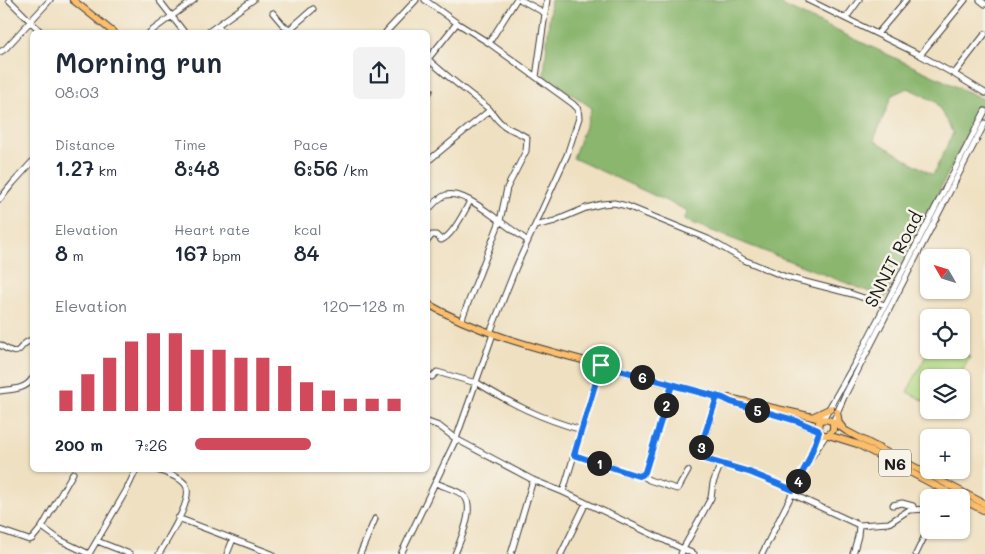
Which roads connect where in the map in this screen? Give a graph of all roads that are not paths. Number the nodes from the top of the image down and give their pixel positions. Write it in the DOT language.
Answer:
graph roads {
  1 [pos="9,0"];
  2 [pos="50,0"];
  3 [pos="73,0"];
  4 [pos="159,0"];
  5 [pos="194,0"];
  6 [pos="252,0"];
  7 [pos="416,0"];
  8 [pos="425,0"];
  9 [pos="516,0"];
  10 [pos="521,0"];
  11 [pos="547,0"];
  12 [pos="810,0"];
  13 [pos="859,0"];
  14 [pos="906,0"];
  15 [pos="965,0"];
  16 [pos="980,0"];
  17 [pos="985,4"];
  18 [pos="313,9"];
  19 [pos="273,13"];
  20 [pos="545,13"];
  21 [pos="171,16"];
  22 [pos="846,18"];
  23 [pos="31,22"];
  24 [pos="457,23"];
  25 [pos="217,26"];
  26 [pos="39,30"];
  27 [pos="111,30"];
  28 [pos="153,30"];
  29 [pos="182,30"];
  30 [pos="211,30"];
  31 [pos="222,30"];
  32 [pos="290,30"];
  33 [pos="292,30"];
  34 [pos="388,30"];
  35 [pos="878,33"];
  36 [pos="985,34"];
  37 [pos="489,43"];
  38 [pos="0,52"];
  39 [pos="920,55"];
  40 [pos="430,57"];
  41 [pos="430,61"];
  42 [pos="954,74"];
  43 [pos="536,76"];
  44 [pos="985,94"];
  45 [pos="490,110"];
  46 [pos="985,112"];
  47 [pos="985,123"];
  48 [pos="430,159"];
  49 [pos="30,164"];
  50 [pos="1,197"];
  51 [pos="470,201"];
  52 [pos="430,208"];
  53 [pos="500,221"];
  54 [pos="535,226"];
  55 [pos="430,238"];
  56 [pos="528,241"];
  57 [pos="918,247"];
  58 [pos="914,254"];
  59 [pos="430,305"];
  60 [pos="885,305"];
  61 [pos="461,321"];
  62 [pos="491,334"];
  63 [pos="30,341"];
  64 [pos="0,346"];
  65 [pos="601,365"];
  66 [pos="430,376"];
  67 [pos="30,382"];
  68 [pos="476,383"];
  69 [pos="672,385"];
  70 [pos="0,391"];
  71 [pos="720,397"];
  72 [pos="834,410"];
  73 [pos="810,418"];
  74 [pos="822,419"];
  75 [pos="430,423"];
  76 [pos="833,423"];
  77 [pos="843,429"];
  78 [pos="582,430"];
  79 [pos="818,431"];
  80 [pos="827,435"];
  81 [pos="456,438"];
  82 [pos="574,455"];
  83 [pos="808,462"];
  84 [pos="721,463"];
  85 [pos="688,471"];
  86 [pos="135,472"];
  87 [pos="162,472"];
  88 [pos="73,473"];
  89 [pos="920,473"];
  90 [pos="920,473"];
  91 [pos="642,475"];
  92 [pos="533,480"];
  93 [pos="933,480"];
  94 [pos="436,483"];
  95 [pos="945,489"];
  96 [pos="563,492"];
  97 [pos="792,492"];
  98 [pos="586,503"];
  99 [pos="970,503"];
  100 [pos="985,504"];
  101 [pos="893,505"];
  102 [pos="914,510"];
  103 [pos="920,510"];
  104 [pos="985,511"];
  105 [pos="178,518"];
  106 [pos="375,519"];
  107 [pos="859,525"];
  108 [pos="42,527"];
  109 [pos="0,530"];
  110 [pos="233,539"];
  111 [pos="923,539"];
  112 [pos="97,541"];
  113 [pos="682,551"];
  114 [pos="89,554"];
  115 [pos="130,554"];
  116 [pos="159,554"];
  117 [pos="227,554"];
  118 [pos="270,554"];
  119 [pos="360,554"];
  120 [pos="401,554"];
  121 [pos="455,554"];
  122 [pos="511,554"];
  123 [pos="561,554"];
  124 [pos="694,554"];
  125 [pos="762,554"];
  126 [pos="853,554"];
  127 [pos="916,554"];
  1 -- 23 [label="street"];
  2 -- 23 [label="street"];
  3 -- 27 [label="main road"];
  4 -- 21 [label="street"];
  5 -- 21 [label="street"];
  6 -- 25 [label="street"];
  7 -- 34 [label="street"];
  8 -- 24 [label="street"];
  9 -- 37 [label="street"];
  10 -- 20 [label="street"];
  11 -- 20 [label="street"];
  12 -- 22 [label="street"];
  13 -- 22 [label="street"];
  14 -- 35 [label="street"];
  15 -- 39 [label="street"];
  16 -- 17 [label="street"];
  18 -- 33 [label="street"];
  19 -- 32 [label="street"];
  20 -- 43 [label="street"];
  21 -- 28 [label="street"];
  21 -- 29 [label="street"];
  22 -- 35 [label="street"];
  23 -- 26 [label="street"];
  23 -- 38 [label="street"];
  24 -- 37 [label="street"];
  24 -- 40 [label="street"];
  25 -- 30 [label="street"];
  25 -- 31 [label="street"];
  35 -- 39 [label="street"];
  36 -- 42 [label="street"];
  37 -- 43 [label="street"];
  39 -- 42 [label="street"];
  41 -- 45 [label="street"];
  42 -- 44 [label="street"];
  43 -- 54 [label="street"];
  45 -- 48 [label="street"];
  45 -- 53 [label="street"];
  46 -- 57 [label="street, SNNIT Road"];
  47 -- 57 [label="street, SNNIT Road"];
  49 -- 50 [label="street"];
  51 -- 52 [label="street"];
  51 -- 53 [label="street"];
  51 -- 55 [label="street"];
  53 -- 56 [label="street"];
  53 -- 61 [label="street"];
  54 -- 56 [label="street"];
  54 -- 60 [label="street"];
  56 -- 62 [label="street"];
  57 -- 58 [label="street, SNNIT Road"];
  58 -- 60 [label="street, SNNIT Road"];
  58 -- 72 [label="street, SNNIT Road"];
  59 -- 61 [label="main road, N6"];
  60 -- 72 [label="street, SNNIT Road"];
  61 -- 62 [label="main road, N6"];
  62 -- 65 [label="main road, N6"];
  62 -- 68 [label="street"];
  63 -- 64 [label="street"];
  65 -- 69 [label="main road, N6"];
  65 -- 78 [label="street"];
  66 -- 68 [label="street"];
  67 -- 70 [label="street"];
  68 -- 78 [label="street"];
  68 -- 81 [label="street"];
  69 -- 71 [label="main road, N6"];
  69 -- 91 [label="street"];
  71 -- 73 [label="main road, N6"];
  71 -- 79 [label="main road, N6"];
  71 -- 84 [label="street"];
  72 -- 73 [label="main road"];
  72 -- 74 [label="street, SNNIT Road"];
  72 -- 76 [label="street, SNNIT Road"];
  72 -- 77 [label="main road"];
  73 -- 74 [label="main road, N6"];
  74 -- 76 [label="main road, N6"];
  74 -- 79 [label="main road"];
  75 -- 81 [label="street"];
  76 -- 77 [label="main road, N6"];
  76 -- 80 [label="main road"];
  77 -- 89 [label="main road, N6"];
  78 -- 82 [label="street"];
  79 -- 80 [label="main road, N6"];
  79 -- 83 [label="street"];
  80 -- 83 [label="street"];
  80 -- 90 [label="main road, N6"];
  81 -- 92 [label="street"];
  81 -- 94 [label="street"];
  82 -- 91 [label="street"];
  82 -- 96 [label="street"];
  83 -- 97 [label="street"];
  84 -- 97 [label="street"];
  84 -- 113 [label="street"];
  85 -- 91 [label="street"];
  86 -- 112 [label="street"];
  87 -- 105 [label="street"];
  88 -- 108 [label="street"];
  92 -- 96 [label="street"];
  92 -- 122 [label="street"];
  93 -- 95 [label="main road, N6"];
  93 -- 100 [label="main road, N6"];
  94 -- 120 [label="street"];
  94 -- 121 [label="street"];
  96 -- 98 [label="street"];
  97 -- 107 [label="street"];
  97 -- 125 [label="street"];
  98 -- 113 [label="street"];
  98 -- 123 [label="street"];
  99 -- 104 [label="main road, N6"];
  101 -- 102 [label="street"];
  102 -- 103 [label="street"];
  102 -- 107 [label="street"];
  105 -- 110 [label="street"];
  105 -- 116 [label="street"];
  106 -- 119 [label="street"];
  107 -- 126 [label="street"];
  108 -- 109 [label="street"];
  108 -- 114 [label="street"];
  110 -- 117 [label="street"];
  110 -- 118 [label="street"];
  111 -- 127 [label="street"];
  112 -- 114 [label="street"];
  112 -- 115 [label="street"];
  113 -- 124 [label="street"];
}
